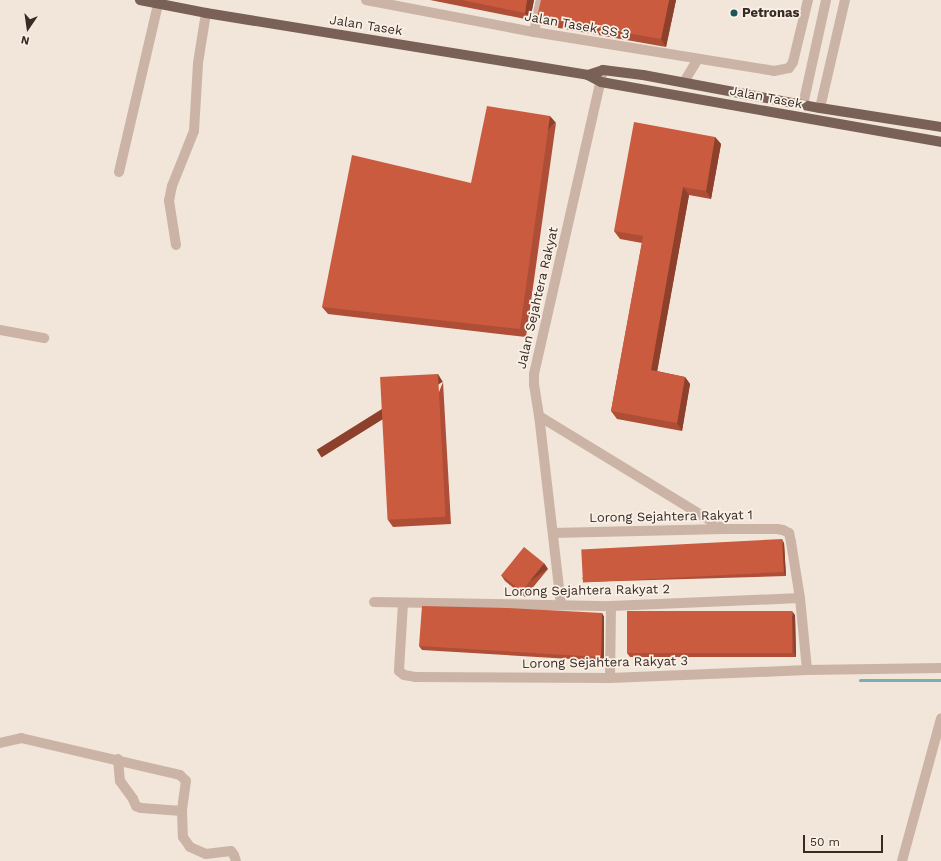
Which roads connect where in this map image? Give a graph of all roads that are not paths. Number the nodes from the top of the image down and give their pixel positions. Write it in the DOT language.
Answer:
graph roads {
  1 [pos="142,0"];
  2 [pos="366,0"];
  3 [pos="540,0"];
  4 [pos="808,0"];
  5 [pos="826,0"];
  6 [pos="845,0"];
  7 [pos="158,4"];
  8 [pos="206,13"];
  9 [pos="534,32"];
  10 [pos="697,60"];
  11 [pos="603,70"];
  12 [pos="588,75"];
  13 [pos="601,82"];
  14 [pos="684,82"];
  15 [pos="804,105"];
  16 [pos="817,110"];
  17 [pos="794,117"];
  18 [pos="840,125"];
  19 [pos="941,127"];
  20 [pos="941,142"];
  21 [pos="119,172"];
  22 [pos="176,245"];
  23 [pos="0,330"];
  24 [pos="44,338"];
  25 [pos="539,416"];
  26 [pos="724,529"];
  27 [pos="554,533"];
  28 [pos="800,598"];
  29 [pos="374,602"];
  30 [pos="404,603"];
  31 [pos="562,605"];
  32 [pos="612,606"];
  33 [pos="941,668"];
  34 [pos="807,670"];
  35 [pos="610,678"];
  36 [pos="941,718"];
  37 [pos="0,743"];
  38 [pos="118,759"];
  39 [pos="182,811"];
  40 [pos="236,861"];
  41 [pos="902,861"];
  1 -- 7 [label="main road, Jalan Tasek"];
  2 -- 9 [label="street, Jalan Tasek SS 3"];
  3 -- 9 [label="street"];
  4 -- 10 [label="street, Jalan Tasek SS 3"];
  5 -- 15 [label="street"];
  6 -- 16 [label="street"];
  7 -- 8 [label="main road, Jalan Tasek"];
  7 -- 21 [label="street"];
  8 -- 12 [label="main road, Jalan Tasek"];
  8 -- 22 [label="street"];
  9 -- 10 [label="street, Jalan Tasek SS 3"];
  10 -- 14 [label="street"];
  11 -- 12 [label="main road, Jalan Tasek"];
  11 -- 13 [label="street, Jalan Sejahtera Rakyat"];
  11 -- 14 [label="main road, Jalan Tasek"];
  12 -- 13 [label="main road, Jalan Tasek"];
  13 -- 17 [label="main road, Jalan Tasek"];
  13 -- 25 [label="street, Jalan Sejahtera Rakyat"];
  14 -- 15 [label="main road, Jalan Tasek"];
  15 -- 16 [label="main road, Jalan Tasek"];
  16 -- 17 [label="main road"];
  16 -- 18 [label="main road"];
  16 -- 19 [label="main road, Jalan Tasek"];
  17 -- 18 [label="main road, Jalan Tasek"];
  18 -- 20 [label="main road, Jalan Tasek"];
  23 -- 24 [label="street"];
  25 -- 26 [label="street"];
  25 -- 27 [label="street, Jalan Sejahtera Rakyat"];
  26 -- 27 [label="street, Lorong Sejahtera Rakyat 1"];
  26 -- 28 [label="street, Lorong Sejahtera Rakyat 1"];
  27 -- 31 [label="street, Jalan Sejahtera Rakyat"];
  28 -- 32 [label="street, Lorong Sejahtera Rakyat 2"];
  28 -- 34 [label="street"];
  29 -- 30 [label="street, Lorong Sejahtera Rakyat 2"];
  30 -- 31 [label="street, Lorong Sejahtera Rakyat 2"];
  30 -- 35 [label="street, Lorong Sejahtera Rakyat 3"];
  31 -- 32 [label="street, Lorong Sejahtera Rakyat 2"];
  32 -- 35 [label="street"];
  33 -- 34 [label="street, Lorong Sejahtera Rakyat 3"];
  34 -- 35 [label="street, Lorong Sejahtera Rakyat 3"];
  36 -- 41 [label="street"];
  37 -- 38 [label="street"];
  38 -- 39 [label="street"];
  38 -- 39 [label="street"];
  39 -- 40 [label="street"];
}
